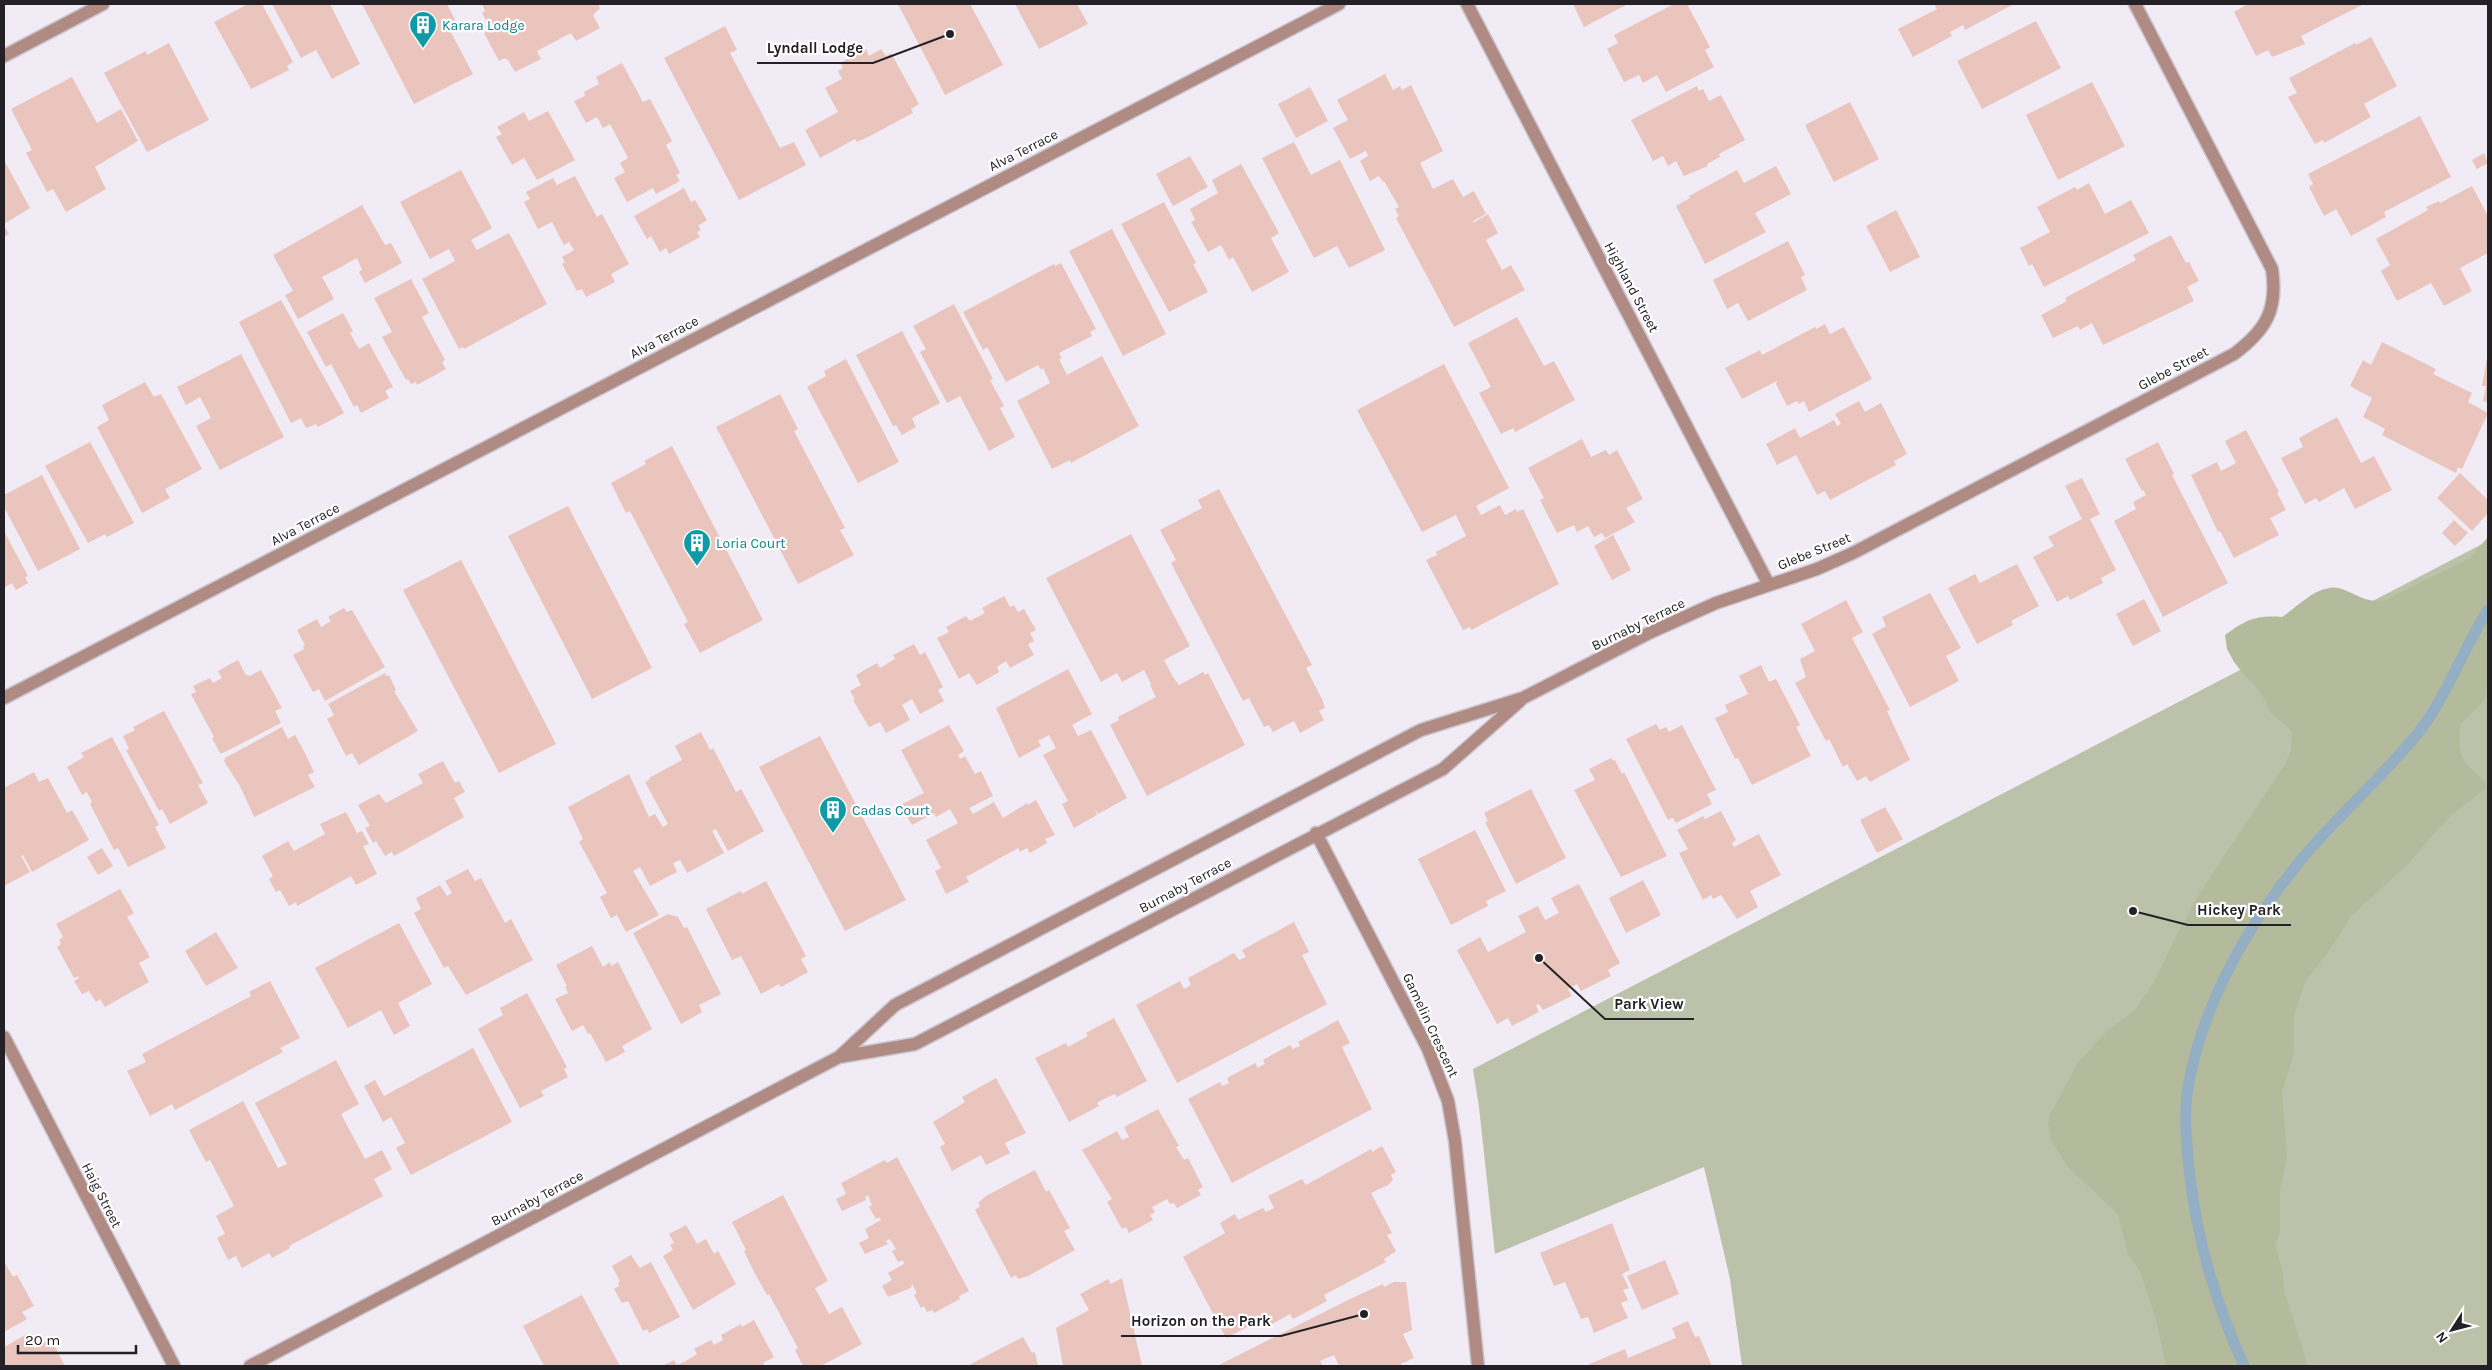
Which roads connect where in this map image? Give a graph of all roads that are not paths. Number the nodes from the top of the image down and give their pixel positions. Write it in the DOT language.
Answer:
graph roads {
  1 [pos="103,4"];
  2 [pos="1339,4"];
  3 [pos="1467,4"];
  4 [pos="2135,4"];
  5 [pos="4,56"];
  6 [pos="1769,585"];
  7 [pos="4,698"];
  8 [pos="1523,698"];
  9 [pos="1316,833"];
  10 [pos="4,1037"];
  11 [pos="839,1056"];
  12 [pos="174,1366"];
  13 [pos="250,1366"];
  14 [pos="1478,1366"];
  1 -- 5 [label="street"];
  2 -- 7 [label="street, Alva Terrace"];
  3 -- 6 [label="street, Highland Street"];
  4 -- 6 [label="street, Glebe Street"];
  6 -- 8 [label="street, Burnaby Terrace"];
  8 -- 9 [label="street, Burnaby Terrace"];
  8 -- 11 [label="street, Burnaby Terrace"];
  9 -- 11 [label="street, Burnaby Terrace"];
  9 -- 14 [label="street, Gamelin Crescent"];
  10 -- 12 [label="street, Haig Street"];
  11 -- 13 [label="street, Burnaby Terrace"];
}
